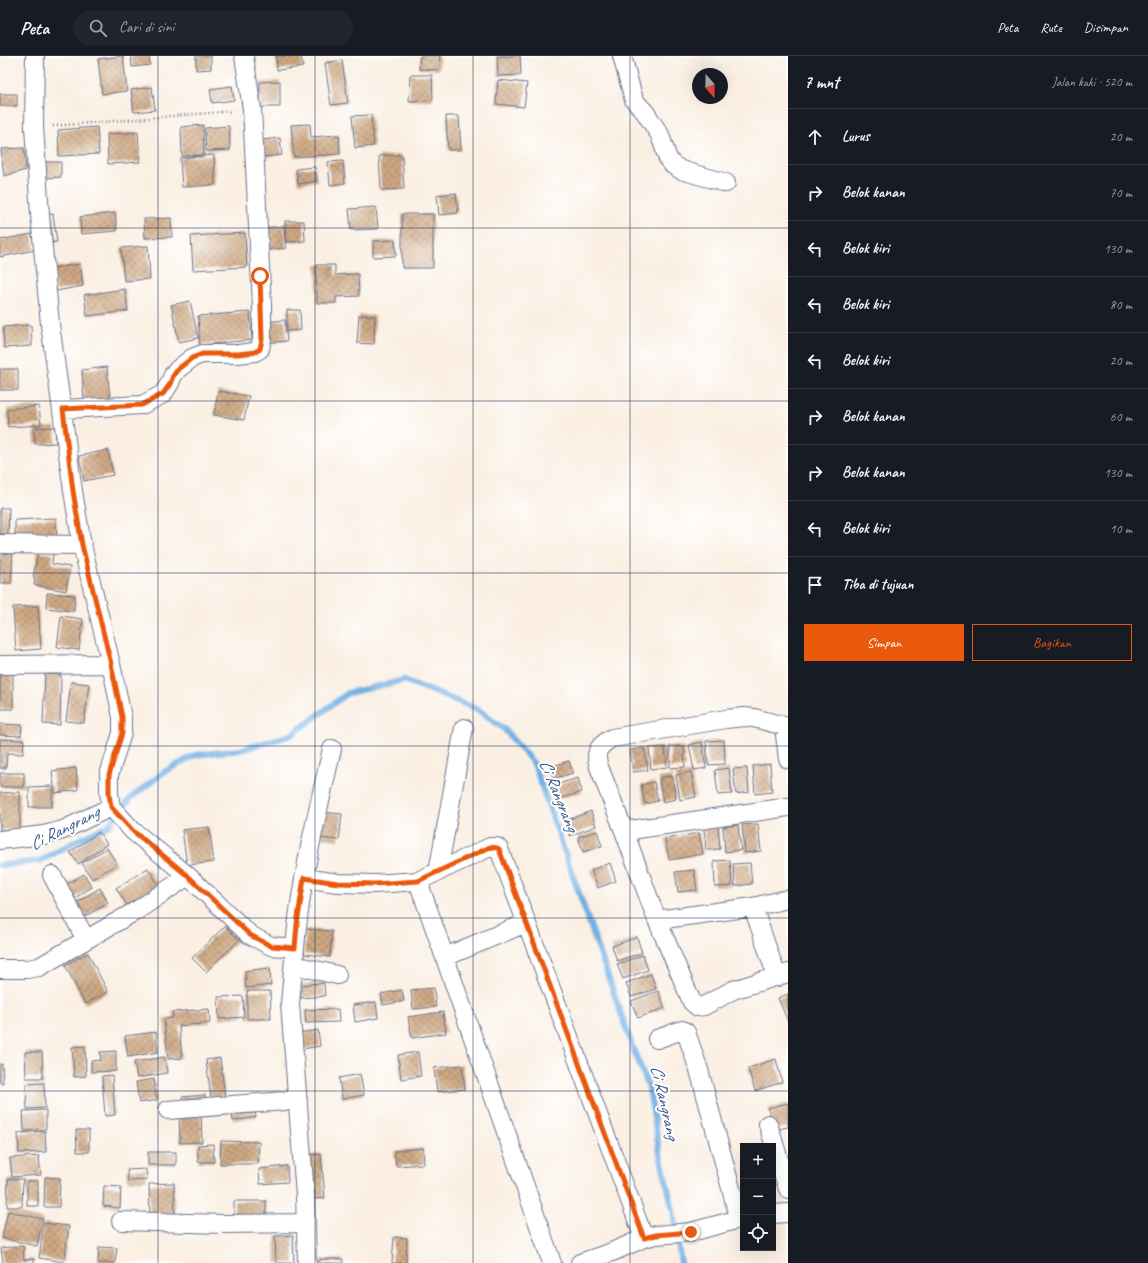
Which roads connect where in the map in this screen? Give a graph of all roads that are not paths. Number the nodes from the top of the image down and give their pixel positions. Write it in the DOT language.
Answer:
graph roads {
  1 [pos="34,56"];
  2 [pos="244,56"];
  3 [pos="622,56"];
  4 [pos="726,183"];
  5 [pos="63,409"];
  6 [pos="0,544"];
  7 [pos="82,545"];
  8 [pos="111,664"];
  9 [pos="0,665"];
  10 [pos="786,727"];
  11 [pos="464,728"];
  12 [pos="332,749"];
  13 [pos="788,759"];
  14 [pos="788,807"];
  15 [pos="114,810"];
  16 [pos="624,831"];
  17 [pos="0,840"];
  18 [pos="438,872"];
  19 [pos="52,875"];
  20 [pos="188,876"];
  21 [pos="304,878"];
  22 [pos="418,881"];
  23 [pos="788,899"];
  24 [pos="753,907"];
  25 [pos="657,920"];
  26 [pos="526,923"];
  27 [pos="86,940"];
  28 [pos="294,957"];
  29 [pos="445,957"];
  30 [pos="0,969"];
  31 [pos="337,975"];
  32 [pos="782,975"];
  33 [pos="657,1039"];
  34 [pos="298,1100"];
  35 [pos="168,1110"];
  36 [pos="768,1124"];
  37 [pos="788,1190"];
  38 [pos="788,1213"];
  39 [pos="776,1214"];
  40 [pos="740,1215"];
  41 [pos="740,1218"];
  42 [pos="121,1222"];
  43 [pos="306,1223"];
  44 [pos="644,1238"];
  45 [pos="614,1257"];
  46 [pos="307,1263"];
  47 [pos="552,1263"];
  48 [pos="580,1263"];
  1 -- 5 [label="street"];
  2 -- 5 [label="street"];
  3 -- 4 [label="street"];
  5 -- 7 [label="street"];
  6 -- 7 [label="street"];
  7 -- 8 [label="street"];
  8 -- 9 [label="street"];
  8 -- 15 [label="street"];
  10 -- 13 [label="street"];
  10 -- 16 [label="street"];
  11 -- 18 [label="street"];
  12 -- 21 [label="street"];
  14 -- 16 [label="street"];
  15 -- 17 [label="street"];
  15 -- 20 [label="street"];
  16 -- 25 [label="street"];
  18 -- 22 [label="street"];
  18 -- 26 [label="street"];
  19 -- 27 [label="street"];
  20 -- 27 [label="street"];
  20 -- 28 [label="street"];
  21 -- 22 [label="street"];
  21 -- 28 [label="street"];
  22 -- 29 [label="street"];
  23 -- 24 [label="street"];
  24 -- 25 [label="street"];
  24 -- 32 [label="street"];
  25 -- 32 [label="street"];
  26 -- 29 [label="street"];
  26 -- 44 [label="street"];
  27 -- 30 [label="street"];
  28 -- 31 [label="street"];
  28 -- 34 [label="street"];
  29 -- 47 [label="street"];
  33 -- 40 [label="street"];
  34 -- 35 [label="street"];
  34 -- 43 [label="street"];
  36 -- 37 [label="street"];
  38 -- 39 [label="street"];
  41 -- 44 [label="street"];
  42 -- 43 [label="street"];
  43 -- 46 [label="street"];
  44 -- 45 [label="street"];
  45 -- 48 [label="street"];
}
